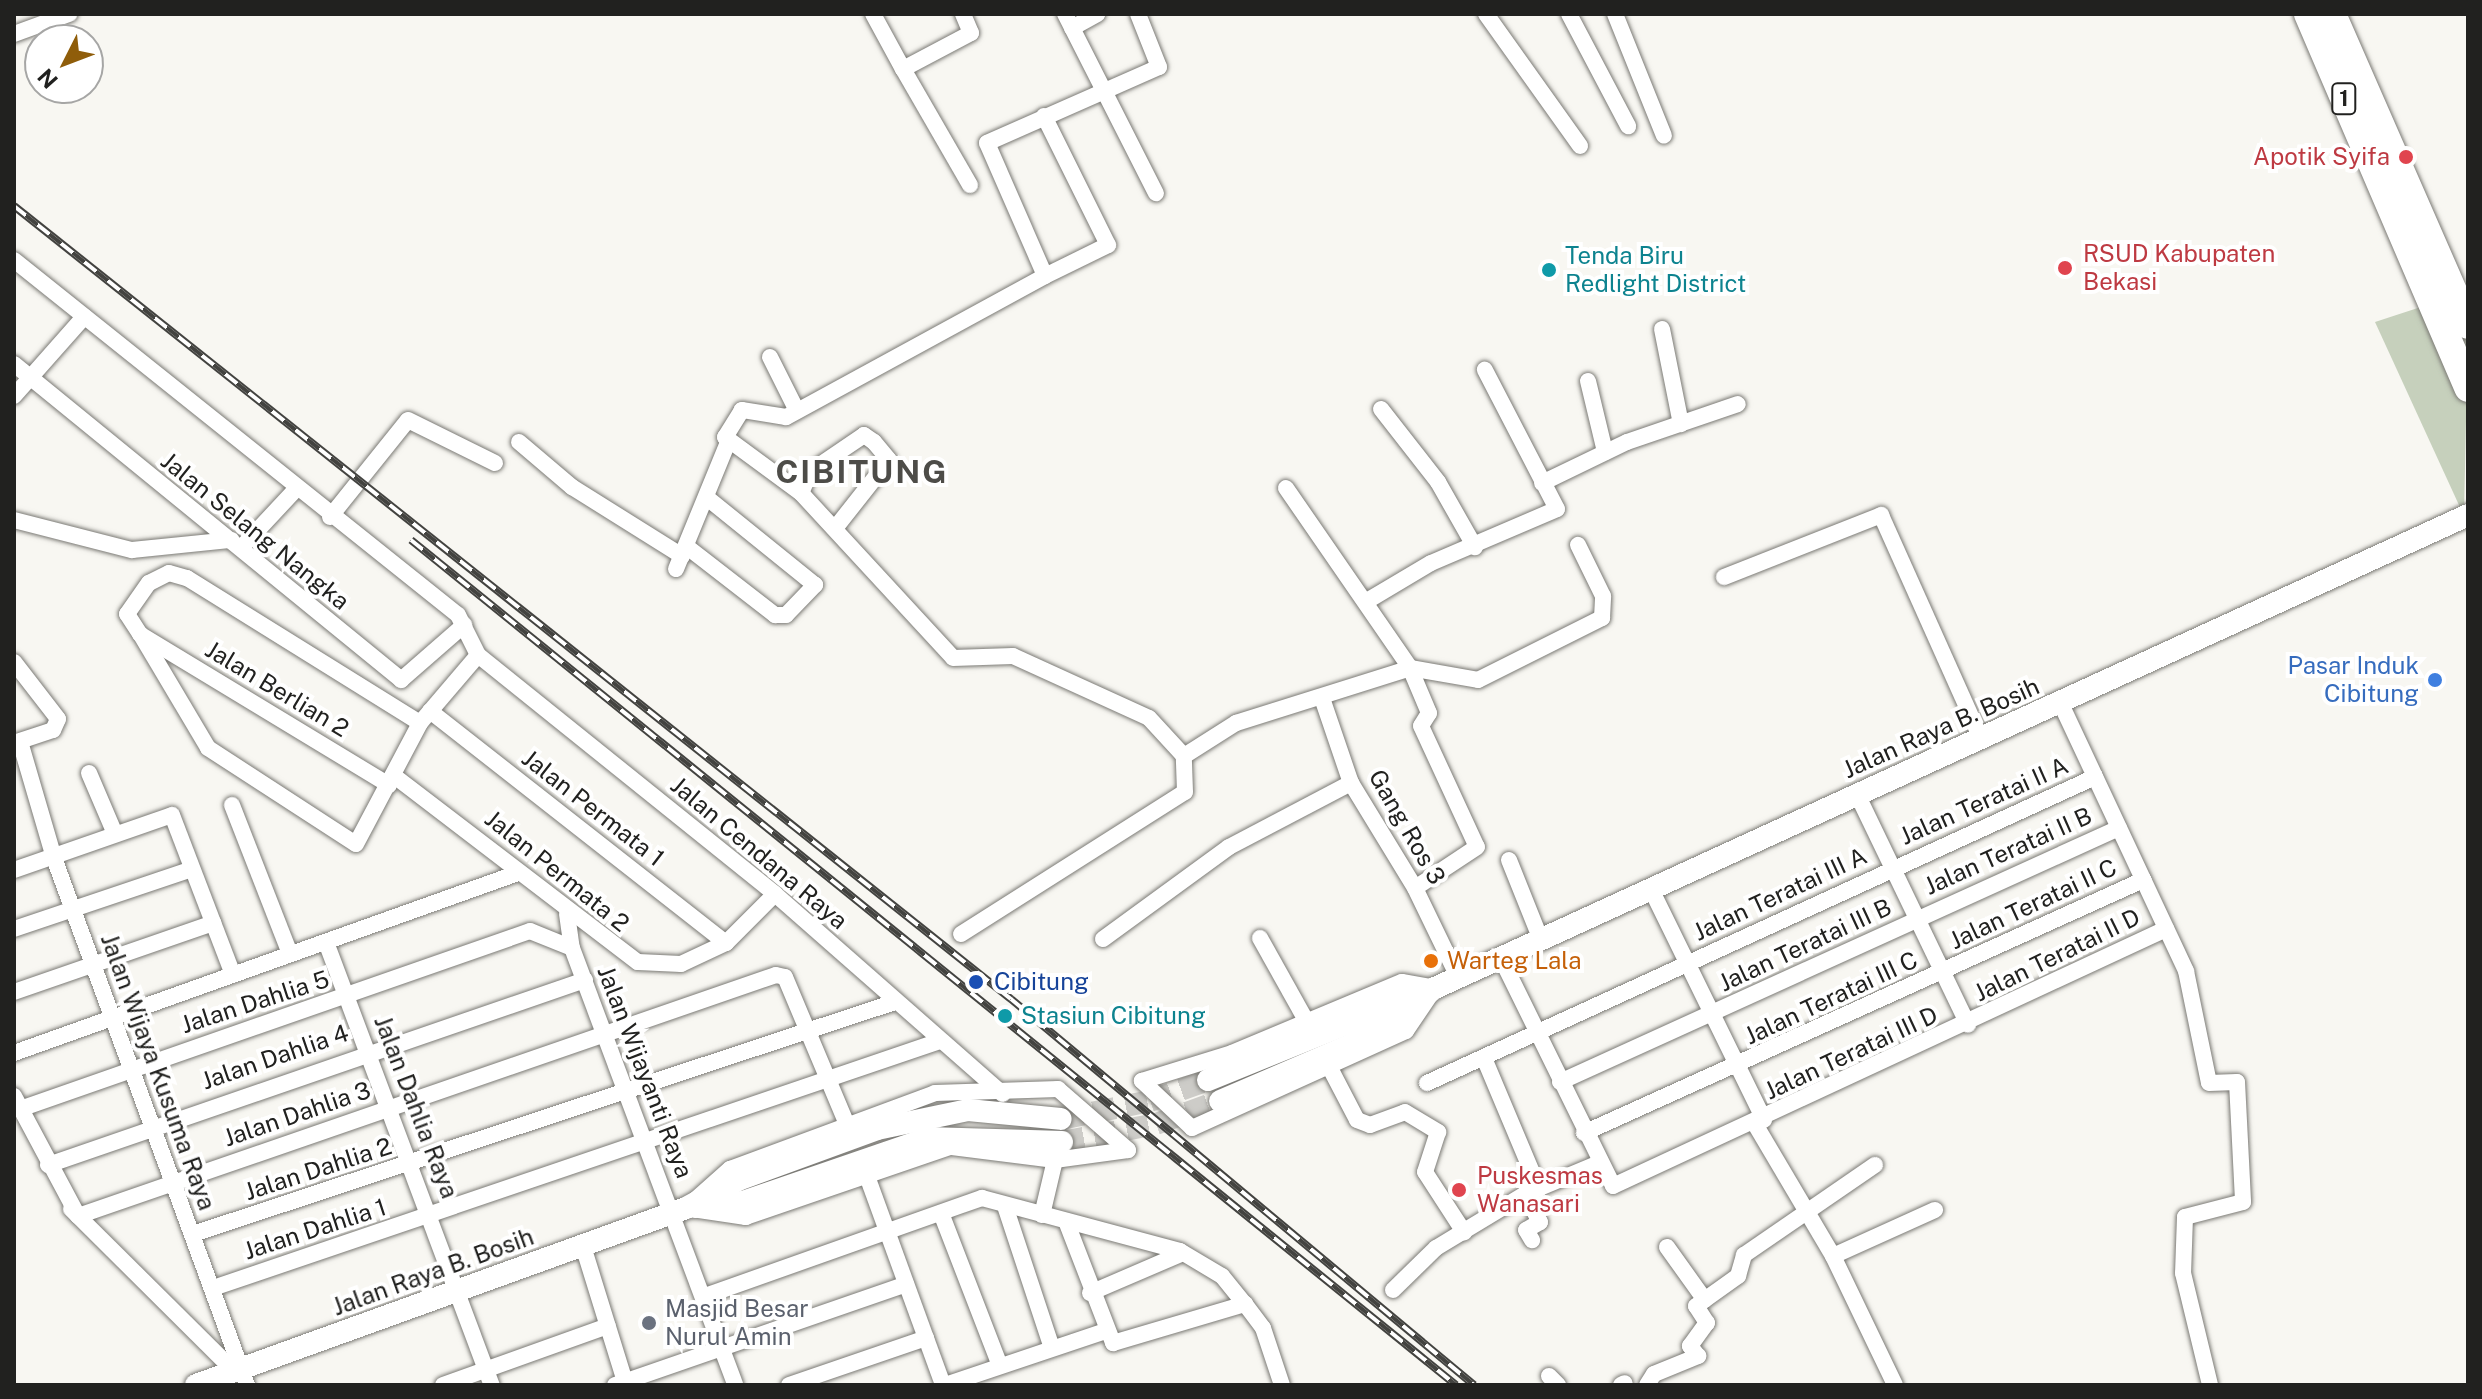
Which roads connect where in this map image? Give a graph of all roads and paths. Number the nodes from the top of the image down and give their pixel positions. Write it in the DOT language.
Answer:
graph roads {
  1 [pos="69,14"];
  2 [pos="873,14"];
  3 [pos="963,14"];
  4 [pos="1097,14"];
  5 [pos="1138,14"];
  6 [pos="1486,14"];
  7 [pos="1569,14"];
  8 [pos="1615,14"];
  9 [pos="2308,14"];
  10 [pos="2332,14"];
  11 [pos="1068,21"];
  12 [pos="14,34"];
  13 [pos="903,69"];
  14 [pos="1105,90"];
  15 [pos="1044,116"];
  16 [pos="1628,126"];
  17 [pos="1664,136"];
  18 [pos="1580,146"];
  19 [pos="970,185"];
  20 [pos="1156,193"];
  21 [pos="2403,209"];
  22 [pos="14,260"];
  23 [pos="1045,276"];
  24 [pos="84,317"];
  25 [pos="2468,325"];
  26 [pos="1662,329"];
  27 [pos="770,357"];
  28 [pos="14,364"];
  29 [pos="1485,370"];
  30 [pos="30,379"];
  31 [pos="1588,381"];
  32 [pos="2468,388"];
  33 [pos="14,396"];
  34 [pos="1738,404"];
  35 [pos="1381,409"];
  36 [pos="797,411"];
  37 [pos="1681,424"];
  38 [pos="519,442"];
  39 [pos="728,442"];
  40 [pos="1605,452"];
  41 [pos="495,463"];
  42 [pos="1542,483"];
  43 [pos="1286,488"];
  44 [pos="295,490"];
  45 [pos="801,493"];
  46 [pos="706,497"];
  47 [pos="2468,515"];
  48 [pos="330,517"];
  49 [pos="14,520"];
  50 [pos="836,527"];
  51 [pos="236,544"];
  52 [pos="1578,545"];
  53 [pos="1475,547"];
  54 [pos="681,557"];
  55 [pos="1724,577"];
  56 [pos="1367,601"];
  57 [pos="464,625"];
  58 [pos="140,634"];
  59 [pos="478,655"];
  60 [pos="14,662"];
  61 [pos="1410,668"];
  62 [pos="1322,698"];
  63 [pos="2061,704"];
  64 [pos="425,717"];
  65 [pos="1981,739"];
  66 [pos="17,744"];
  67 [pos="1184,756"];
  68 [pos="89,773"];
  69 [pos="2095,777"];
  70 [pos="391,780"];
  71 [pos="1351,783"];
  72 [pos="1857,794"];
  73 [pos="232,805"];
  74 [pos="2119,828"];
  75 [pos="115,834"];
  76 [pos="54,858"];
  77 [pos="1509,860"];
  78 [pos="1893,868"];
  79 [pos="192,869"];
  80 [pos="14,870"];
  81 [pos="518,873"];
  82 [pos="2143,880"];
  83 [pos="1415,888"];
  84 [pos="1651,889"];
  85 [pos="775,894"];
  86 [pos="73,908"];
  87 [pos="567,914"];
  88 [pos="1917,918"];
  89 [pos="213,923"];
  90 [pos="14,929"];
  91 [pos="2166,929"];
  92 [pos="961,934"];
  93 [pos="1260,938"];
  94 [pos="1103,939"];
  95 [pos="1541,940"];
  96 [pos="326,942"];
  97 [pos="726,943"];
  98 [pos="572,948"];
  99 [pos="290,954"];
  100 [pos="1501,958"];
  101 [pos="93,963"];
  102 [pos="1688,963"];
  103 [pos="1943,972"];
  104 [pos="233,975"];
  105 [pos="1458,977"];
  106 [pos="585,980"];
  107 [pos="1435,988"];
  108 [pos="14,992"];
  109 [pos="347,997"];
  110 [pos="895,1002"];
  111 [pos="1713,1015"];
  112 [pos="113,1018"];
  113 [pos="1307,1022"];
  114 [pos="1968,1025"];
  115 [pos="809,1029"];
  116 [pos="1537,1032"];
  117 [pos="607,1038"];
  118 [pos="940,1041"];
  119 [pos="368,1050"];
  120 [pos="14,1053"];
  121 [pos="1484,1058"];
  122 [pos="1739,1067"];
  123 [pos="132,1069"];
  124 [pos="1331,1070"];
  125 [pos="829,1080"];
  126 [pos="1208,1080"];
  127 [pos="1560,1082"];
  128 [pos="1427,1083"];
  129 [pos="627,1088"];
  130 [pos="1003,1094"];
  131 [pos="1220,1101"];
  132 [pos="16,1106"];
  133 [pos="390,1108"];
  134 [pos="1061,1119"];
  135 [pos="846,1122"];
  136 [pos="1760,1122"];
  137 [pos="152,1125"];
  138 [pos="1584,1133"];
  139 [pos="648,1144"];
  140 [pos="1058,1151"];
  141 [pos="1599,1163"];
  142 [pos="412,1164"];
  143 [pos="48,1165"];
  144 [pos="1875,1165"];
  145 [pos="867,1176"];
  146 [pos="173,1182"];
  147 [pos="1532,1192"];
  148 [pos="1005,1206"];
  149 [pos="680,1210"];
  150 [pos="1807,1210"];
  151 [pos="1935,1210"];
  152 [pos="941,1213"];
  153 [pos="1042,1215"];
  154 [pos="78,1216"];
  155 [pos="432,1216"];
  156 [pos="1066,1221"];
  157 [pos="1464,1232"];
  158 [pos="888,1233"];
  159 [pos="193,1234"];
  160 [pos="1532,1240"];
  161 [pos="583,1246"];
  162 [pos="1667,1247"];
  163 [pos="1183,1253"];
  164 [pos="1833,1256"];
  165 [pos="906,1284"];
  166 [pos="213,1288"];
  167 [pos="459,1290"];
  168 [pos="1393,1290"];
  169 [pos="1090,1293"];
  170 [pos="705,1296"];
  171 [pos="1705,1300"];
  172 [pos="1245,1304"];
  173 [pos="608,1326"];
  174 [pos="1109,1337"];
  175 [pos="926,1338"];
  176 [pos="1051,1345"];
  177 [pos="723,1348"];
  178 [pos="999,1363"];
  179 [pos="241,1375"];
  180 [pos="489,1377"];
  181 [pos="620,1383"];
  182 [pos="196,1385"];
  183 [pos="443,1385"];
  184 [pos="735,1385"];
  185 [pos="789,1385"];
  186 [pos="944,1385"];
  187 [pos="1282,1385"];
  188 [pos="1647,1385"];
  189 [pos="1895,1385"];
  190 [pos="2210,1385"];
  1 -- 12 [label="street"];
  2 -- 13 [label="street"];
  3 -- 13 [label="street"];
  4 -- 11 [label="street"];
  5 -- 14 [label="street"];
  6 -- 18 [label="street"];
  7 -- 16 [label="street"];
  8 -- 17 [label="street"];
  9 -- 21 [label="highway, 1"];
  10 -- 21 [label="highway, 1"];
  11 -- 14 [label="street"];
  13 -- 19 [label="street"];
  14 -- 15 [label="street"];
  14 -- 20 [label="street"];
  15 -- 23 [label="street"];
  15 -- 23 [label="street"];
  21 -- 25 [label="highway, 1"];
  21 -- 32 [label="highway, 1"];
  22 -- 24 [label="street"];
  23 -- 36 [label="street"];
  24 -- 30 [label="street"];
  24 -- 44 [label="street"];
  26 -- 37 [label="street"];
  27 -- 36 [label="street"];
  28 -- 30 [label="street, Jalan Selang Nangka"];
  29 -- 42 [label="street"];
  30 -- 33 [label="street"];
  30 -- 51 [label="street, Jalan Selang Nangka"];
  31 -- 40 [label="street"];
  34 -- 37 [label="street"];
  35 -- 53 [label="street"];
  36 -- 39 [label="street"];
  37 -- 40 [label="street"];
  38 -- 54 [label="street"];
  39 -- 45 [label="street"];
  39 -- 46 [label="street"];
  40 -- 42 [label="street"];
  41 -- 48 [label="street"];
  42 -- 53 [label="street"];
  43 -- 56 [label="street"];
  44 -- 48 [label="street"];
  44 -- 51 [label="street"];
  45 -- 50 [label="street"];
  45 -- 50 [label="street"];
  46 -- 54 [label="street"];
  46 -- 54 [label="street"];
  47 -- 63 [label="main road, Jalan Raya B. Bosih"];
  48 -- 57 [label="street"];
  49 -- 51 [label="street"];
  50 -- 67 [label="street"];
  51 -- 57 [label="street, Jalan Selang Nangka"];
  52 -- 61 [label="street"];
  53 -- 56 [label="street"];
  55 -- 65 [label="street"];
  56 -- 61 [label="street"];
  57 -- 59 [label="street"];
  58 -- 64 [label="street, Jalan Permata 1"];
  58 -- 70 [label="street, Jalan Berlian 2"];
  58 -- 70 [label="street"];
  59 -- 64 [label="street"];
  59 -- 85 [label="street, Jalan Cendana Raya"];
  60 -- 66 [label="street"];
  61 -- 62 [label="street"];
  61 -- 83 [label="street"];
  62 -- 67 [label="street"];
  62 -- 71 [label="street, Gang Ros 3"];
  63 -- 65 [label="main road, Jalan Raya B. Bosih"];
  63 -- 69 [label="street"];
  64 -- 70 [label="street"];
  64 -- 97 [label="street, Jalan Permata 1"];
  65 -- 72 [label="main road, Jalan Raya B. Bosih"];
  66 -- 76 [label="street, Jalan Wijaya Kusuma Raya"];
  67 -- 92 [label="street"];
  68 -- 75 [label="street"];
  69 -- 74 [label="street"];
  69 -- 78 [label="street, Jalan Teratai II A"];
  70 -- 81 [label="street, Jalan Permata 2"];
  71 -- 83 [label="street, Gang Ros 3"];
  71 -- 94 [label="street"];
  72 -- 78 [label="street"];
  72 -- 84 [label="main road, Jalan Raya B. Bosih"];
  73 -- 99 [label="street"];
  74 -- 82 [label="street"];
  74 -- 88 [label="street, Jalan Teratai II B"];
  75 -- 76 [label="street"];
  75 -- 79 [label="street"];
  76 -- 80 [label="street"];
  76 -- 86 [label="street, Jalan Wijaya Kusuma Raya"];
  77 -- 95 [label="street"];
  78 -- 88 [label="street"];
  78 -- 102 [label="street, Jalan Teratai III A"];
  79 -- 86 [label="street"];
  79 -- 89 [label="street"];
  81 -- 87 [label="street, Jalan Permata 2"];
  81 -- 96 [label="street"];
  82 -- 91 [label="street"];
  82 -- 103 [label="street, Jalan Teratai II C"];
  83 -- 105 [label="street, Gang Ros 3"];
  84 -- 95 [label="main road, Jalan Raya B. Bosih"];
  84 -- 102 [label="street"];
  85 -- 97 [label="street, Jalan Permata 2"];
  85 -- 110 [label="street, Jalan Cendana Raya"];
  86 -- 90 [label="street"];
  86 -- 101 [label="street, Jalan Wijaya Kusuma Raya"];
  87 -- 97 [label="street, Jalan Permata 2"];
  87 -- 98 [label="street, Jalan Wijayanti Raya"];
  88 -- 103 [label="street"];
  88 -- 111 [label="street, Jalan Teratai III B"];
  89 -- 101 [label="street"];
  89 -- 104 [label="street"];
  91 -- 114 [label="street, Jalan Teratai II D"];
  91 -- 190 [label="street"];
  93 -- 113 [label="street"];
  95 -- 100 [label="main road, Jalan Raya B. Bosih"];
  96 -- 99 [label="street"];
  96 -- 109 [label="street, Jalan Dahlia Raya"];
  98 -- 106 [label="street, Jalan Wijayanti Raya"];
  98 -- 109 [label="street, Jalan Dahlia 5"];
  99 -- 104 [label="street"];
  100 -- 105 [label="main road, Jalan Raya B. Bosih"];
  100 -- 116 [label="street"];
  101 -- 108 [label="street"];
  101 -- 112 [label="street, Jalan Wijaya Kusuma Raya"];
  102 -- 111 [label="street"];
  102 -- 116 [label="street, Jalan Teratai III A"];
  103 -- 114 [label="street"];
  103 -- 122 [label="street, Jalan Teratai III C"];
  104 -- 112 [label="street"];
  105 -- 107 [label="main road, Jalan Raya B. Bosih"];
  106 -- 117 [label="street, Jalan Wijayanti Raya"];
  106 -- 119 [label="street, Jalan Dahlia 4"];
  107 -- 113 [label="street"];
  107 -- 124 [label="street"];
  107 -- 126 [label="main road"];
  107 -- 131 [label="main road"];
  109 -- 119 [label="street, Jalan Dahlia Raya"];
  109 -- 123 [label="street, Jalan Dahlia 5"];
  110 -- 115 [label="street, Jalan Dahlia 2"];
  110 -- 118 [label="street, Jalan Cendana Raya"];
  111 -- 122 [label="street"];
  111 -- 127 [label="street, Jalan Teratai III B"];
  112 -- 120 [label="street"];
  112 -- 123 [label="street, Jalan Wijaya Kusuma Raya"];
  113 -- 124 [label="street"];
  114 -- 136 [label="street, Jalan Teratai III D"];
  115 -- 117 [label="street, Jalan Dahlia 3"];
  115 -- 125 [label="street"];
  115 -- 129 [label="street, Jalan Dahlia 2"];
  116 -- 121 [label="street, Jalan Teratai III A"];
  116 -- 127 [label="street"];
  117 -- 129 [label="street, Jalan Wijayanti Raya"];
  117 -- 133 [label="street, Jalan Dahlia 3"];
  118 -- 125 [label="street, Jalan Dahlia 1"];
  118 -- 130 [label="street, Jalan Cendana Raya"];
  119 -- 133 [label="street, Jalan Dahlia Raya"];
  119 -- 137 [label="street, Jalan Dahlia 4"];
  121 -- 128 [label="street, Jalan Teratai III A"];
  121 -- 147 [label="street"];
  122 -- 136 [label="street"];
  122 -- 138 [label="street, Jalan Teratai III C"];
  123 -- 132 [label="street, Jalan Dahlia 5"];
  123 -- 137 [label="street, Jalan Wijaya Kusuma Raya"];
  124 -- 157 [label="street"];
  125 -- 135 [label="street"];
  125 -- 139 [label="street, Jalan Dahlia 1"];
  127 -- 138 [label="street"];
  129 -- 139 [label="street, Jalan Wijayanti Raya"];
  129 -- 142 [label="street, Jalan Dahlia 2"];
  130 -- 135 [label="street, Jalan Raya B. Bosih"];
  130 -- 140 [label="street, Jalan Raya B. Bosih"];
  132 -- 143 [label="street"];
  132 -- 154 [label="street"];
  133 -- 142 [label="street, Jalan Dahlia Raya"];
  133 -- 146 [label="street, Jalan Dahlia 3"];
  134 -- 149 [label="main road"];
  135 -- 149 [label="street, Jalan Raya B. Bosih"];
  136 -- 141 [label="street, Jalan Teratai III D"];
  136 -- 150 [label="street"];
  137 -- 143 [label="street, Jalan Dahlia 4"];
  137 -- 146 [label="street, Jalan Wijaya Kusuma Raya"];
  138 -- 141 [label="street"];
  139 -- 149 [label="street, Jalan Wijayanti Raya"];
  139 -- 155 [label="street, Jalan Dahlia 1"];
  140 -- 145 [label="street, Jalan Raya B. Bosih"];
  140 -- 149 [label="main road"];
  140 -- 153 [label="street"];
  141 -- 147 [label="street"];
  142 -- 155 [label="street, Jalan Dahlia Raya"];
  142 -- 159 [label="street, Jalan Dahlia 2"];
  143 -- 154 [label="street"];
  144 -- 150 [label="street"];
  145 -- 149 [label="street, Jalan Raya B. Bosih"];
  145 -- 158 [label="street"];
  146 -- 154 [label="street, Jalan Dahlia 3"];
  146 -- 159 [label="street, Jalan Wijaya Kusuma Raya"];
  147 -- 157 [label="street"];
  147 -- 160 [label="street"];
  148 -- 152 [label="street"];
  148 -- 153 [label="street"];
  148 -- 176 [label="street"];
  149 -- 161 [label="main road, Jalan Raya B. Bosih"];
  149 -- 170 [label="street, Jalan Wijayanti Raya"];
  150 -- 164 [label="street"];
  150 -- 171 [label="street"];
  151 -- 164 [label="street"];
  152 -- 158 [label="street"];
  152 -- 178 [label="street"];
  153 -- 156 [label="street"];
  154 -- 179 [label="street"];
  155 -- 166 [label="street, Jalan Dahlia 1"];
  155 -- 167 [label="street, Jalan Dahlia Raya"];
  156 -- 163 [label="street"];
  156 -- 169 [label="street"];
  157 -- 168 [label="street"];
  158 -- 165 [label="street"];
  158 -- 170 [label="street"];
  159 -- 166 [label="street, Jalan Wijaya Kusuma Raya"];
  161 -- 167 [label="main road, Jalan Raya B. Bosih"];
  161 -- 173 [label="street"];
  162 -- 171 [label="street"];
  163 -- 169 [label="street"];
  163 -- 172 [label="street"];
  164 -- 189 [label="street"];
  165 -- 175 [label="street"];
  165 -- 177 [label="street"];
  166 -- 179 [label="street, Jalan Wijaya Kusuma Raya"];
  167 -- 179 [label="main road, Jalan Raya B. Bosih"];
  167 -- 180 [label="street, Jalan Dahlia Raya"];
  169 -- 174 [label="street"];
  170 -- 177 [label="street, Jalan Wijayanti Raya"];
  171 -- 188 [label="street"];
  172 -- 174 [label="street"];
  172 -- 187 [label="street"];
  173 -- 180 [label="street"];
  173 -- 181 [label="street"];
  174 -- 176 [label="street"];
  175 -- 185 [label="street"];
  175 -- 186 [label="street"];
  176 -- 178 [label="street"];
  177 -- 181 [label="street"];
  177 -- 184 [label="street, Jalan Wijayanti Raya"];
  178 -- 186 [label="street"];
  179 -- 182 [label="main road, Jalan Raya B. Bosih"];
  180 -- 183 [label="street"];
}
